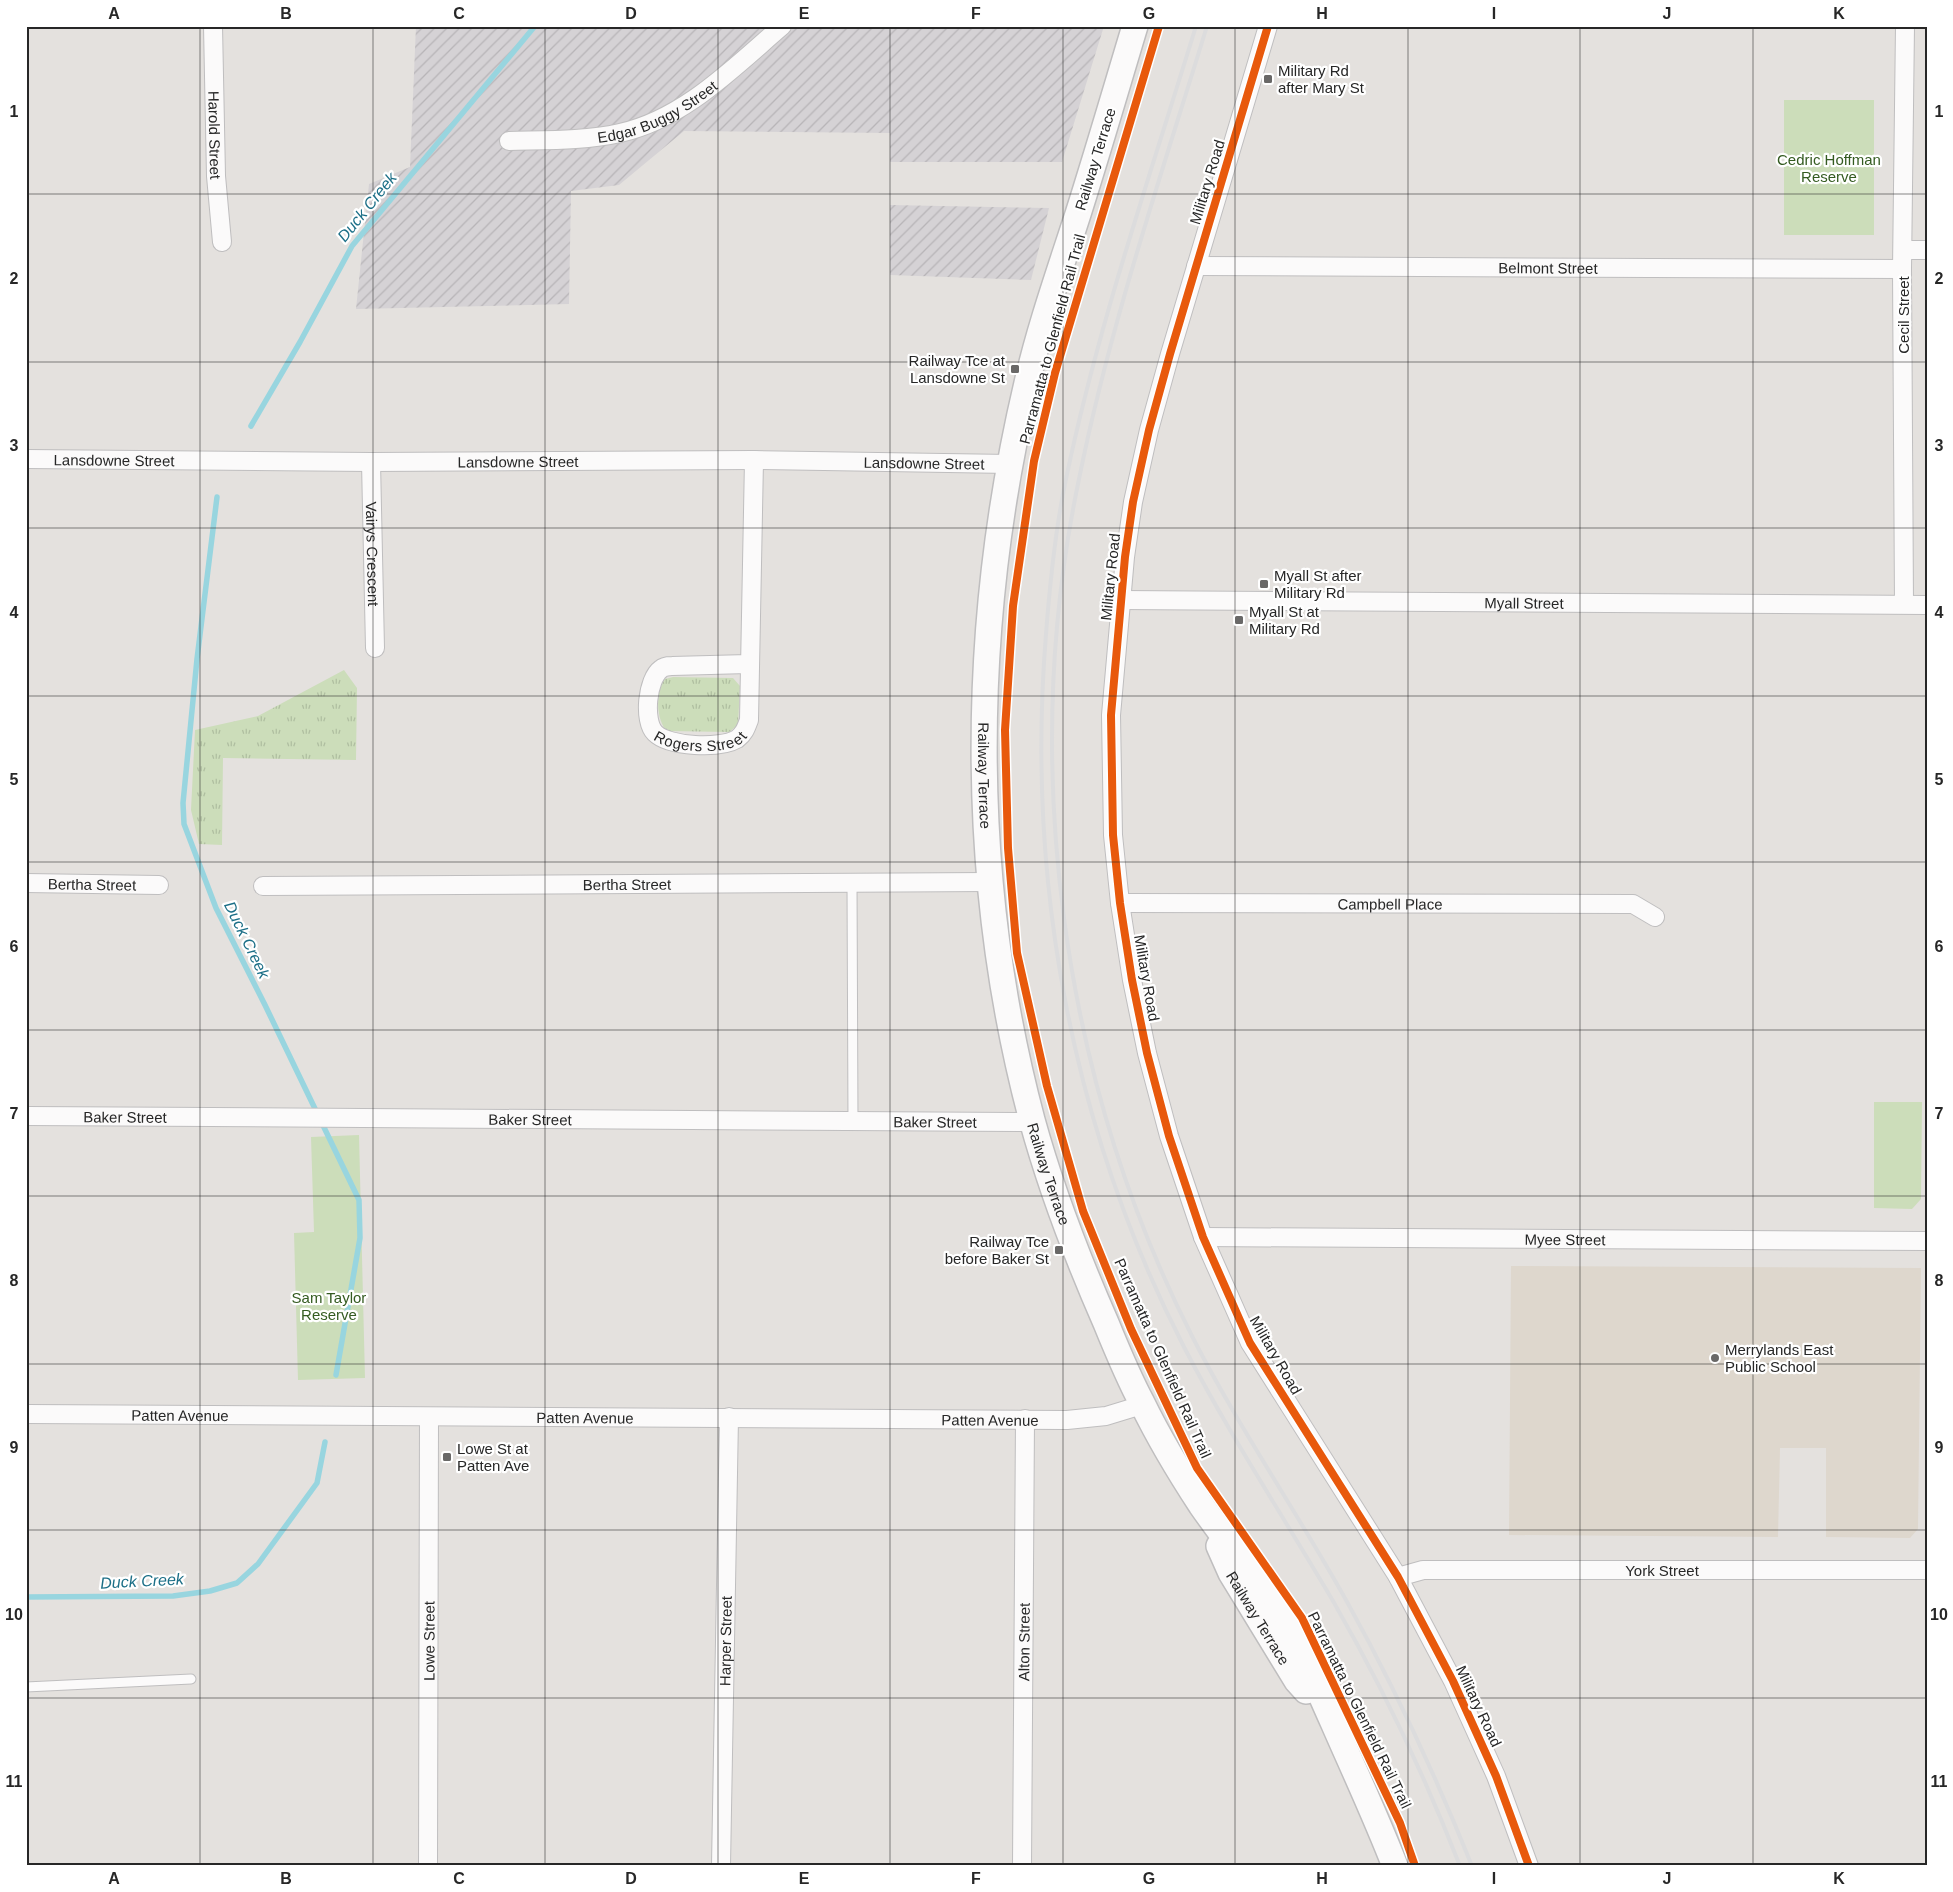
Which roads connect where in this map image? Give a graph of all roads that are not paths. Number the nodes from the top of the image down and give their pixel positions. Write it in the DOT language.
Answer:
graph roads {
  1 [pos="213,26"];
  2 [pos="782,26"];
  3 [pos="1135,26"];
  4 [pos="1268,26"];
  5 [pos="1905,26"];
  6 [pos="509,141"];
  7 [pos="222,242"];
  8 [pos="1903,250"];
  9 [pos="1927,250"];
  10 [pos="1196,266"];
  11 [pos="1902,268"];
  12 [pos="26,459"];
  13 [pos="754,460"];
  14 [pos="372,462"];
  15 [pos="1010,464"];
  16 [pos="1120,600"];
  17 [pos="1904,604"];
  18 [pos="1927,605"];
  19 [pos="376,648"];
  20 [pos="748,664"];
  21 [pos="990,882"];
  22 [pos="26,883"];
  23 [pos="852,883"];
  24 [pos="159,884"];
  25 [pos="263,886"];
  26 [pos="1120,903"];
  27 [pos="1655,918"];
  28 [pos="26,1116"];
  29 [pos="853,1122"];
  30 [pos="1033,1122"];
  31 [pos="1203,1237"];
  32 [pos="1927,1241"];
  33 [pos="1142,1405"];
  34 [pos="26,1414"];
  35 [pos="429,1417"];
  36 [pos="728,1418"];
  37 [pos="1024,1419"];
  38 [pos="1927,1570"];
  39 [pos="1398,1577"];
  40 [pos="191,1679"];
  41 [pos="26,1687"];
  42 [pos="428,1866"];
  43 [pos="721,1866"];
  44 [pos="1022,1866"];
  45 [pos="1395,1866"];
  46 [pos="1529,1866"];
  1 -- 7 [label="street, Harold Street"];
  2 -- 6 [label="street, Edgar Buggy Street"];
  3 -- 15 [label="main road, Railway Terrace"];
  4 -- 10 [label="street, Military Road"];
  5 -- 8 [label="street, Cecil Street"];
  8 -- 9 [label="street"];
  8 -- 11 [label="street, Cecil Street"];
  10 -- 11 [label="street, Belmont Street"];
  10 -- 16 [label="street, Military Road"];
  11 -- 17 [label="street, Cecil Street"];
  12 -- 14 [label="street, Lansdowne Street"];
  13 -- 14 [label="street, Lansdowne Street"];
  13 -- 15 [label="street, Lansdowne Street"];
  13 -- 20 [label="street, Rogers Street"];
  14 -- 19 [label="street, Vairys Crescent"];
  15 -- 21 [label="main road, Railway Terrace"];
  16 -- 17 [label="street, Myall Street"];
  16 -- 26 [label="street, Military Road"];
  17 -- 18 [label="street, Myall Street"];
  20 -- 20 [label="street, Rogers Street"];
  21 -- 23 [label="street, Bertha Street"];
  21 -- 30 [label="main road, Railway Terrace"];
  22 -- 24 [label="street, Bertha Street"];
  23 -- 25 [label="street, Bertha Street"];
  23 -- 29 [label="lane"];
  26 -- 27 [label="street, Campbell Place"];
  26 -- 31 [label="street, Military Road"];
  28 -- 29 [label="street, Baker Street"];
  29 -- 30 [label="street, Baker Street"];
  30 -- 33 [label="main road, Railway Terrace"];
  31 -- 32 [label="street, Myee Street"];
  31 -- 39 [label="street, Military Road"];
  33 -- 37 [label="street, Patten Avenue"];
  33 -- 45 [label="main road, Railway Terrace"];
  34 -- 35 [label="street, Patten Avenue"];
  35 -- 36 [label="street, Patten Avenue"];
  35 -- 42 [label="street, Lowe Street"];
  36 -- 37 [label="street, Patten Avenue"];
  36 -- 43 [label="street, Harper Street"];
  37 -- 44 [label="street, Alton Street"];
  38 -- 39 [label="street, York Street"];
  39 -- 46 [label="street, Military Road"];
  40 -- 41 [label="lane"];
}
